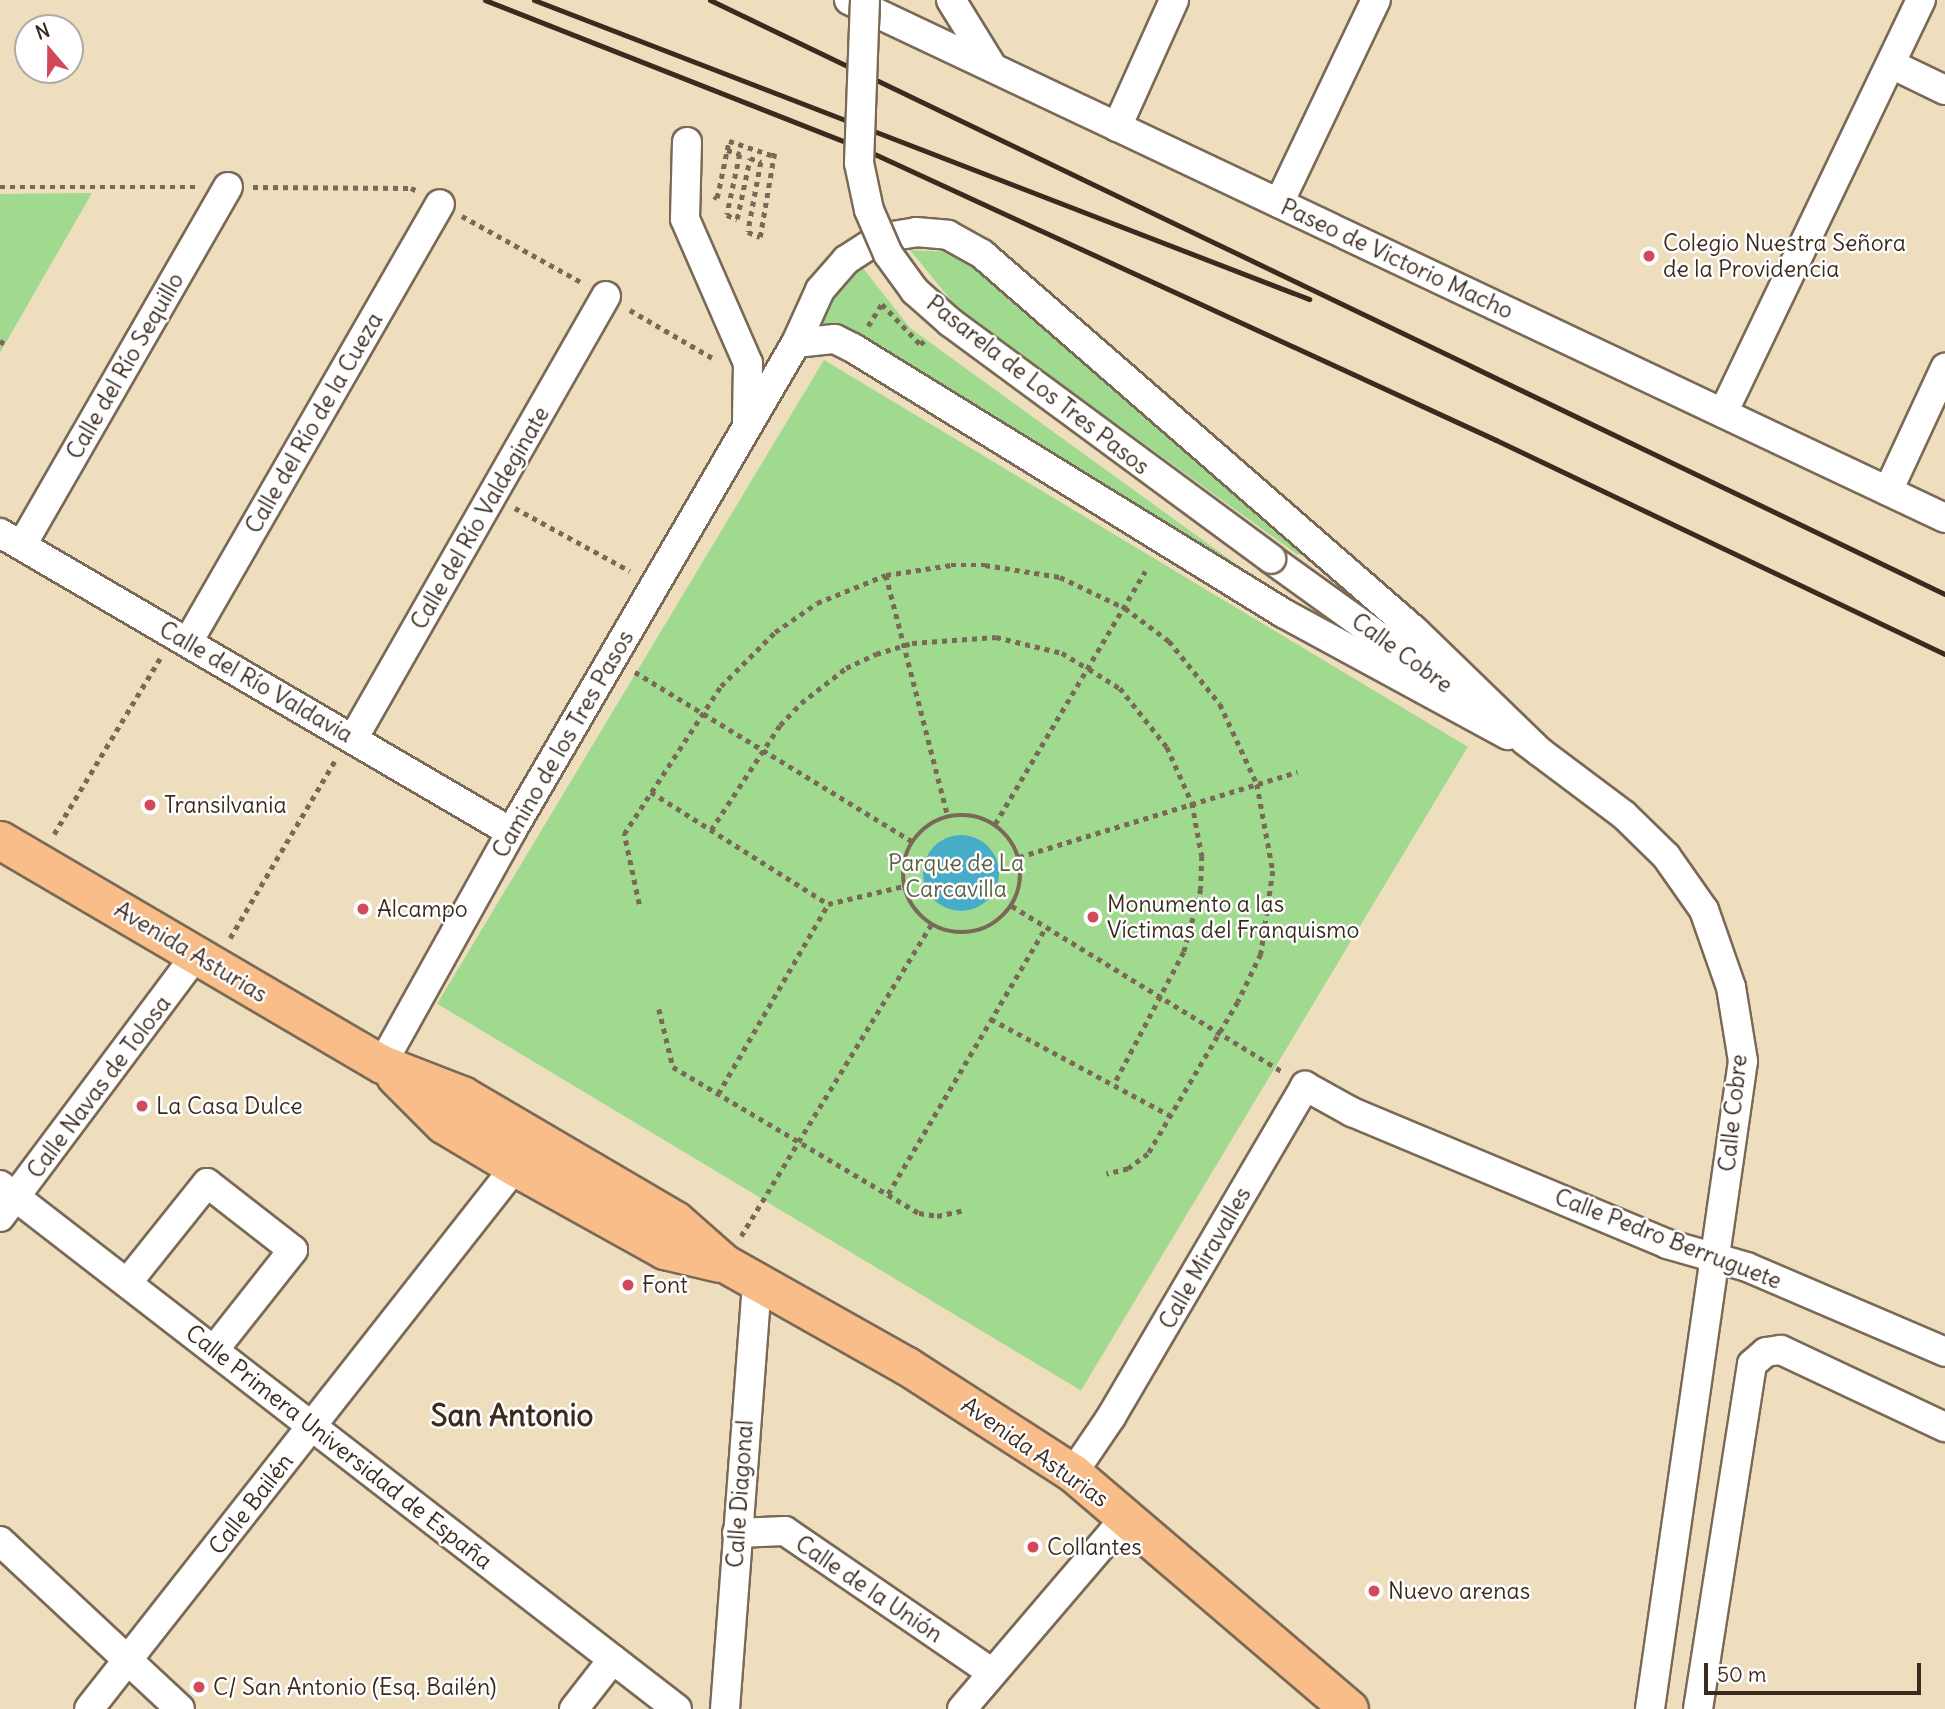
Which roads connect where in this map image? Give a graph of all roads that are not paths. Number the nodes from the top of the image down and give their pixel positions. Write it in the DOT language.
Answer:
graph roads {
  1 [pos="851,0"];
  2 [pos="865,0"];
  3 [pos="1174,0"];
  4 [pos="1376,0"];
  5 [pos="1920,0"];
  6 [pos="961,6"];
  7 [pos="1891,64"];
  8 [pos="993,68"];
  9 [pos="1945,90"];
  10 [pos="1117,127"];
  11 [pos="687,142"];
  12 [pos="228,187"];
  13 [pos="1279,203"];
  14 [pos="440,204"];
  15 [pos="607,296"];
  16 [pos="796,343"];
  17 [pos="1945,368"];
  18 [pos="1723,413"];
  19 [pos="747,426"];
  20 [pos="1888,491"];
  21 [pos="1945,518"];
  22 [pos="11,539"];
  23 [pos="1271,559"];
  24 [pos="181,638"];
  25 [pos="351,738"];
  26 [pos="1539,751"];
  27 [pos="511,832"];
  28 [pos="0,840"];
  29 [pos="204,960"];
  30 [pos="382,1064"];
  31 [pos="1352,1112"];
  32 [pos="515,1167"];
  33 [pos="5,1199"];
  34 [pos="1713,1260"];
  35 [pos="724,1263"];
  36 [pos="757,1280"];
  37 [pos="127,1283"];
  38 [pos="214,1350"];
  39 [pos="1945,1352"];
  40 [pos="312,1426"];
  41 [pos="1945,1427"];
  42 [pos="1073,1473"];
  43 [pos="1126,1517"];
  44 [pos="737,1533"];
  45 [pos="0,1541"];
  46 [pos="613,1659"];
  47 [pos="126,1662"];
  48 [pos="992,1673"];
  49 [pos="89,1709"];
  50 [pos="180,1709"];
  51 [pos="574,1709"];
  52 [pos="677,1709"];
  53 [pos="724,1709"];
  54 [pos="962,1709"];
  55 [pos="1349,1709"];
  56 [pos="1650,1709"];
  57 [pos="1698,1709"];
  1 -- 8 [label="street, Paseo de Victorio Macho"];
  2 -- 23 [label="street, Pasarela de Los Tres Pasos, bridge"];
  3 -- 10 [label="street"];
  4 -- 13 [label="street"];
  5 -- 7 [label="street"];
  6 -- 8 [label="street"];
  7 -- 9 [label="street"];
  7 -- 18 [label="street"];
  8 -- 10 [label="street, Paseo de Victorio Macho"];
  10 -- 13 [label="street, Paseo de Victorio Macho"];
  11 -- 19 [label="street"];
  12 -- 22 [label="street, Calle del Río Sequillo"];
  13 -- 18 [label="street, Paseo de Victorio Macho"];
  14 -- 24 [label="street, Calle del Río de la Cueza"];
  15 -- 25 [label="street, Calle del Río Valdeginate"];
  16 -- 19 [label="street, Camino de los Tres Pasos"];
  16 -- 26 [label="street"];
  16 -- 26 [label="street, Camino de los Tres Pasos"];
  17 -- 20 [label="street"];
  18 -- 20 [label="street, Paseo de Victorio Macho"];
  19 -- 27 [label="street, Camino de los Tres Pasos"];
  20 -- 21 [label="street, Paseo de Victorio Macho"];
  22 -- 24 [label="street, Calle del Río Valdavia"];
  23 -- 26 [label="street, Calle Cobre"];
  24 -- 25 [label="street, Calle del Río Valdavia"];
  25 -- 27 [label="street, Calle del Río Valdavia"];
  26 -- 34 [label="street, Calle Cobre"];
  27 -- 30 [label="street, Camino de los Tres Pasos"];
  28 -- 29 [label="main road, Avenida Asturias"];
  29 -- 30 [label="main road, Avenida Asturias"];
  29 -- 33 [label="street, Calle Navas de Tolosa"];
  30 -- 32 [label="main road, Avenida Asturias"];
  30 -- 35 [label="main road, Avenida Asturias"];
  31 -- 34 [label="street, Calle Pedro Berruguete"];
  31 -- 42 [label="street, Calle Miravalles"];
  32 -- 35 [label="main road, Avenida Asturias"];
  32 -- 40 [label="street, Calle Bailén"];
  33 -- 37 [label="street, Calle Primera Universidad de España"];
  34 -- 39 [label="street, Calle Pedro Berruguete"];
  34 -- 56 [label="street, Calle Cobre"];
  35 -- 36 [label="main road, Avenida Asturias"];
  36 -- 42 [label="main road, Avenida Asturias"];
  36 -- 44 [label="street, Calle Diagonal"];
  37 -- 38 [label="street, Calle Primera Universidad de España"];
  37 -- 38 [label="street"];
  38 -- 40 [label="street, Calle Primera Universidad de España"];
  40 -- 46 [label="street, Calle Primera Universidad de España"];
  40 -- 47 [label="street, Calle Bailén"];
  41 -- 57 [label="street"];
  42 -- 43 [label="main road, Avenida Asturias"];
  43 -- 48 [label="street"];
  43 -- 55 [label="main road, Avenida Asturias"];
  44 -- 48 [label="street, Calle de la Unión"];
  44 -- 53 [label="street, Calle Diagonal"];
  45 -- 47 [label="street"];
  46 -- 51 [label="street"];
  46 -- 52 [label="street, Calle Primera Universidad de España"];
  47 -- 49 [label="street, Calle Bailén"];
  47 -- 50 [label="street"];
  48 -- 54 [label="street"];
}
